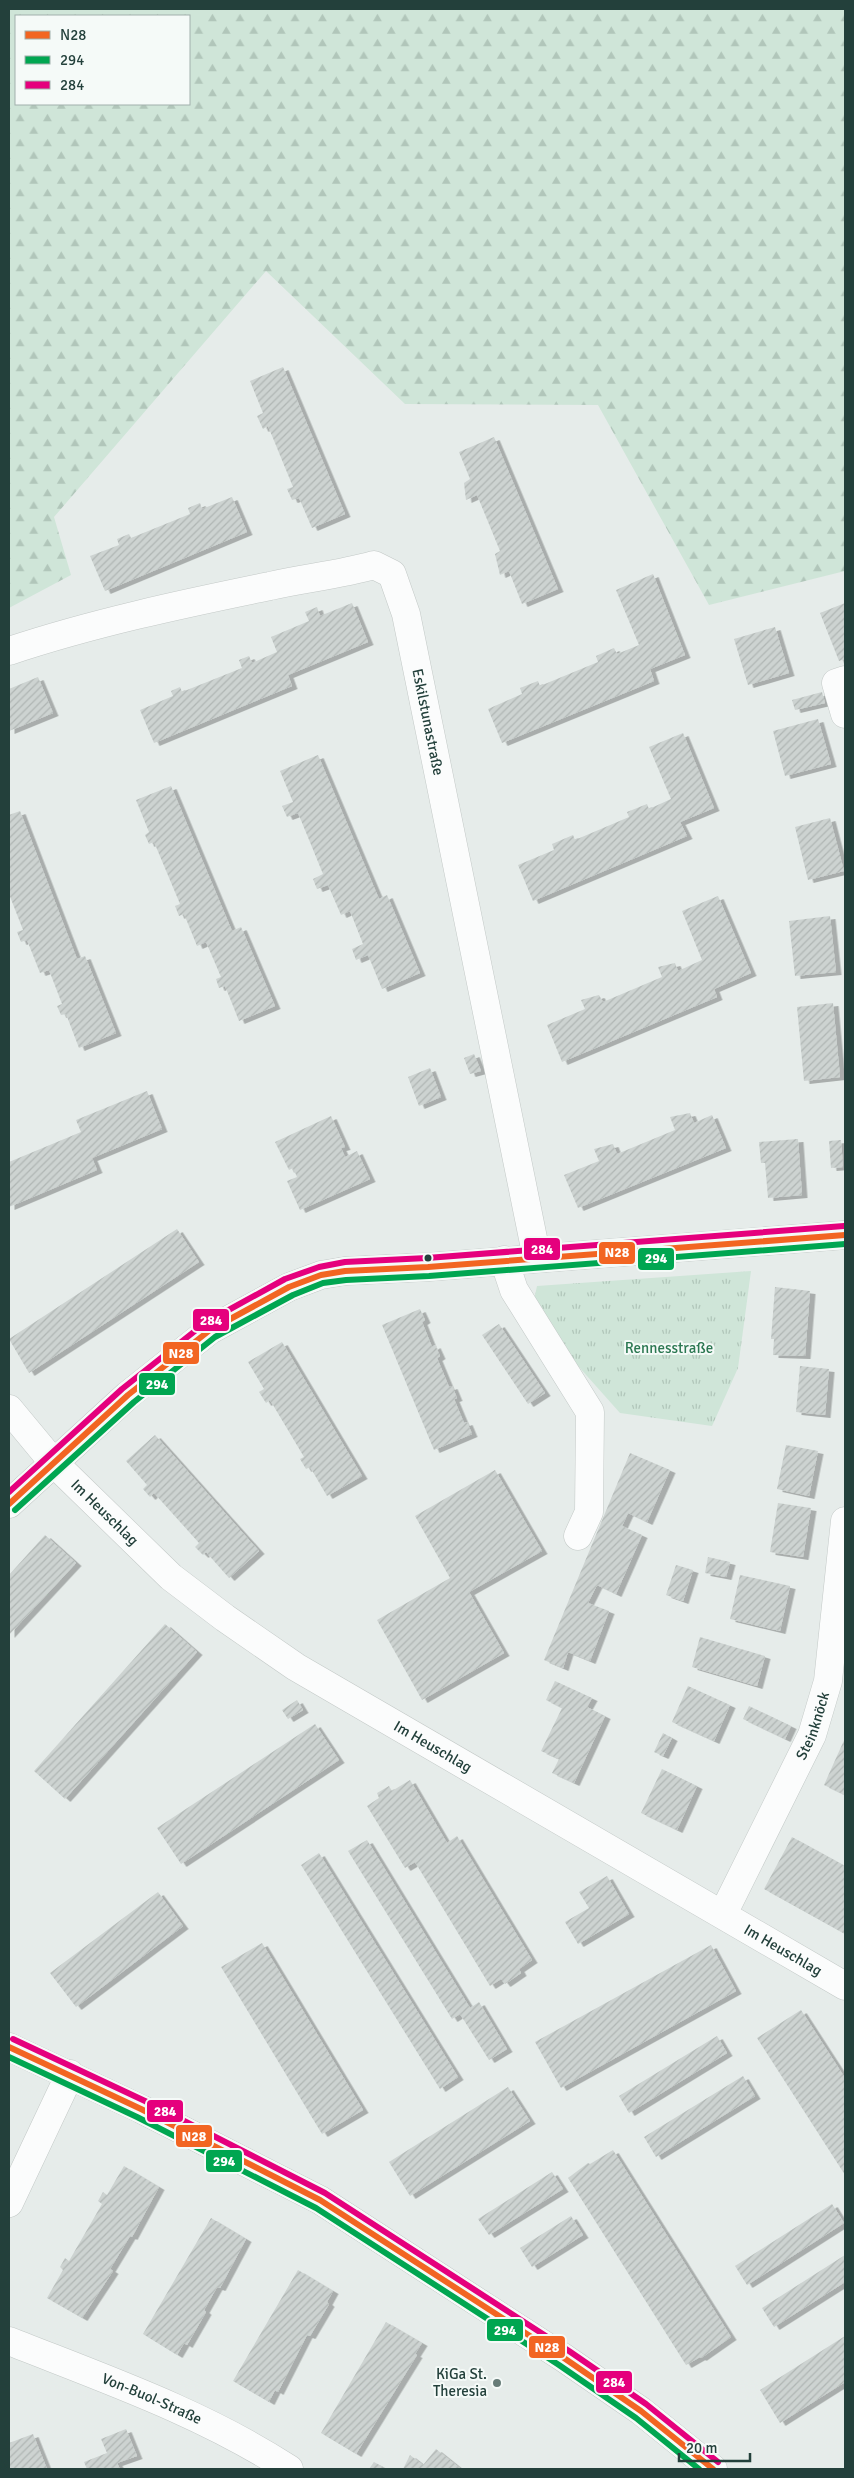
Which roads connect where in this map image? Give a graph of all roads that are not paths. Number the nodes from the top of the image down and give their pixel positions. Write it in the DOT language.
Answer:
graph roads {
  1 [pos="9,651"];
  2 [pos="845,680"];
  3 [pos="845,714"];
  4 [pos="845,1235"];
  5 [pos="537,1258"];
  6 [pos="504,1260"];
  7 [pos="9,1409"];
  8 [pos="53,1462"];
  9 [pos="9,1504"];
  10 [pos="845,1521"];
  11 [pos="578,1536"];
  12 [pos="723,1914"];
  13 [pos="845,1986"];
  14 [pos="9,2046"];
  15 [pos="70,2074"];
  16 [pos="9,2203"];
  17 [pos="9,2341"];
  18 [pos="289,2469"];
  19 [pos="713,2469"];
  1 -- 5 [label="street, Eskilstunastraße"];
  2 -- 3 [label="street"];
  4 -- 5 [label="street"];
  5 -- 6 [label="street"];
  6 -- 8 [label="street"];
  6 -- 11 [label="street"];
  7 -- 8 [label="street"];
  8 -- 9 [label="street"];
  8 -- 12 [label="street, Im Heuschlag"];
  10 -- 12 [label="street, Steinknöck"];
  12 -- 13 [label="street, Im Heuschlag"];
  14 -- 15 [label="street"];
  15 -- 16 [label="street"];
  15 -- 19 [label="street"];
  17 -- 18 [label="street, Von-Buol-Straße"];
}
